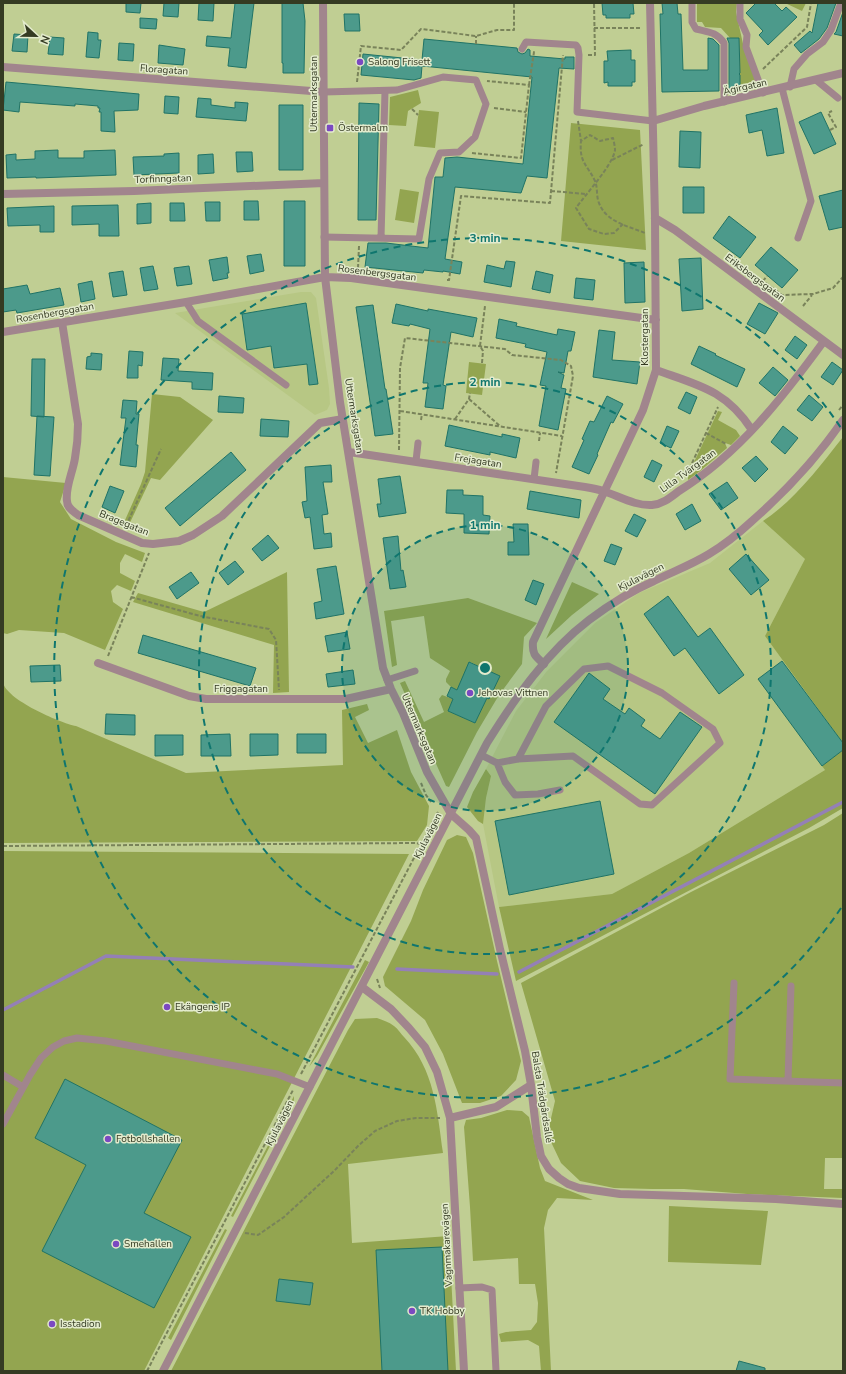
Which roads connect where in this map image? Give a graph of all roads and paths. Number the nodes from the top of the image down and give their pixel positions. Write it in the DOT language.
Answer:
graph roads {
  1 [pos="323,3"];
  2 [pos="514,3"];
  3 [pos="650,3"];
  4 [pos="692,3"];
  5 [pos="740,3"];
  6 [pos="811,3"];
  7 [pos="841,3"];
  8 [pos="594,28"];
  9 [pos="650,28"];
  10 [pos="476,36"];
  11 [pos="476,44"];
  12 [pos="522,49"];
  13 [pos="563,54"];
  14 [pos="3,67"];
  15 [pos="843,73"];
  16 [pos="756,76"];
  17 [pos="476,80"];
  18 [pos="816,80"];
  19 [pos="786,88"];
  20 [pos="385,90"];
  21 [pos="324,92"];
  22 [pos="356,92"];
  23 [pos="764,93"];
  24 [pos="838,98"];
  25 [pos="724,102"];
  26 [pos="496,108"];
  27 [pos="412,109"];
  28 [pos="832,111"];
  29 [pos="526,112"];
  30 [pos="577,112"];
  31 [pos="418,115"];
  32 [pos="653,121"];
  33 [pos="830,130"];
  34 [pos="653,140"];
  35 [pos="581,141"];
  36 [pos="478,154"];
  37 [pos="612,160"];
  38 [pos="596,182"];
  39 [pos="324,183"];
  40 [pos="551,191"];
  41 [pos="3,194"];
  42 [pos="586,194"];
  43 [pos="655,218"];
  44 [pos="623,224"];
  45 [pos="324,237"];
  46 [pos="655,237"];
  47 [pos="359,238"];
  48 [pos="381,238"];
  49 [pos="798,238"];
  50 [pos="365,269"];
  51 [pos="767,276"];
  52 [pos="325,277"];
  53 [pos="843,277"];
  54 [pos="441,279"];
  55 [pos="763,280"];
  56 [pos="755,290"];
  57 [pos="813,294"];
  58 [pos="486,298"];
  59 [pos="186,302"];
  60 [pos="802,306"];
  61 [pos="656,320"];
  62 [pos="62,322"];
  63 [pos="3,332"];
  64 [pos="824,341"];
  65 [pos="480,346"];
  66 [pos="843,355"];
  67 [pos="482,363"];
  68 [pos="656,370"];
  69 [pos="286,385"];
  70 [pos="470,394"];
  71 [pos="723,398"];
  72 [pos="469,399"];
  73 [pos="843,405"];
  74 [pos="400,411"];
  75 [pos="839,411"];
  76 [pos="422,414"];
  77 [pos="343,419"];
  78 [pos="455,419"];
  79 [pos="421,420"];
  80 [pos="843,420"];
  81 [pos="500,426"];
  82 [pos="752,430"];
  83 [pos="540,432"];
  84 [pos="706,433"];
  85 [pos="562,436"];
  86 [pos="539,441"];
  87 [pos="418,443"];
  88 [pos="161,449"];
  89 [pos="732,451"];
  90 [pos="349,452"];
  91 [pos="399,459"];
  92 [pos="416,462"];
  93 [pos="536,462"];
  94 [pos="534,479"];
  95 [pos="554,482"];
  96 [pos="684,488"];
  97 [pos="604,491"];
  98 [pos="122,534"];
  99 [pos="3,535"];
  100 [pos="153,544"];
  101 [pos="3,548"];
  102 [pos="659,566"];
  103 [pos="621,586"];
  104 [pos="132,597"];
  105 [pos="101,664"];
  106 [pos="544,664"];
  107 [pos="415,671"];
  108 [pos="387,680"];
  109 [pos="390,690"];
  110 [pos="279,699"];
  111 [pos="481,755"];
  112 [pos="518,759"];
  113 [pos="497,763"];
  114 [pos="560,790"];
  115 [pos="451,814"];
  116 [pos="421,844"];
  117 [pos="3,846"];
  118 [pos="734,983"];
  119 [pos="791,986"];
  120 [pos="362,987"];
  121 [pos="3,1074"];
  122 [pos="788,1081"];
  123 [pos="843,1083"];
  124 [pos="531,1085"];
  125 [pos="23,1087"];
  126 [pos="310,1087"];
  127 [pos="450,1118"];
  128 [pos="3,1124"];
  129 [pos="843,1204"];
  130 [pos="236,1231"];
  131 [pos="459,1288"];
  132 [pos="163,1371"];
  133 [pos="464,1371"];
  134 [pos="496,1371"];
  1 -- 21 [label="street, Uttermarksgatan"];
  2 -- 10 [label="path"];
  3 -- 9 [label="street, Klostergatan"];
  4 -- 25 [label="lane"];
  5 -- 16 [label="lane"];
  6 -- 16 [label="path"];
  7 -- 19 [label="lane"];
  8 -- 9 [label="path"];
  9 -- 32 [label="street, Klostergatan"];
  10 -- 11 [label="path"];
  10 -- 22 [label="path"];
  12 -- 30 [label="lane"];
  13 -- 40 [label="path"];
  14 -- 21 [label="street, Floragatan"];
  15 -- 18 [label="street, Ägirgatan"];
  16 -- 23 [label="lane"];
  17 -- 20 [label="lane"];
  17 -- 29 [label="path"];
  17 -- 48 [label="lane"];
  18 -- 19 [label="street, Ägirgatan"];
  18 -- 24 [label="lane"];
  19 -- 23 [label="street, Ägirgatan"];
  19 -- 49 [label="lane"];
  20 -- 22 [label="lane"];
  20 -- 48 [label="lane"];
  21 -- 22 [label="lane"];
  21 -- 39 [label="street, Uttermarksgatan"];
  23 -- 25 [label="street, Ägirgatan"];
  25 -- 32 [label="street, Ägirgatan"];
  26 -- 29 [label="path"];
  27 -- 31 [label="path"];
  28 -- 33 [label="path"];
  29 -- 36 [label="path"];
  30 -- 32 [label="lane"];
  30 -- 35 [label="path"];
  32 -- 34 [label="street, Klostergatan"];
  34 -- 37 [label="path"];
  34 -- 43 [label="street, Klostergatan"];
  35 -- 37 [label="path"];
  35 -- 38 [label="path"];
  37 -- 38 [label="path"];
  38 -- 42 [label="path"];
  38 -- 44 [label="path"];
  39 -- 41 [label="street, Torfinngatan"];
  39 -- 45 [label="street, Uttermarksgatan"];
  40 -- 42 [label="path"];
  40 -- 54 [label="path"];
  42 -- 44 [label="path"];
  43 -- 46 [label="street, Klostergatan"];
  43 -- 56 [label="street, Eriksbergsgatan"];
  44 -- 46 [label="path"];
  45 -- 47 [label="lane"];
  45 -- 52 [label="street, Uttermarksgatan"];
  46 -- 61 [label="street, Klostergatan"];
  47 -- 48 [label="lane"];
  47 -- 50 [label="path"];
  51 -- 55 [label="path"];
  52 -- 58 [label="street, Rosenbergsgatan"];
  52 -- 59 [label="street, Rosenbergsgatan"];
  52 -- 77 [label="street, Uttermarksgatan"];
  53 -- 57 [label="path"];
  55 -- 56 [label="path"];
  55 -- 57 [label="path"];
  56 -- 64 [label="street, Eriksbergsgatan"];
  57 -- 60 [label="path"];
  58 -- 61 [label="street, Rosenbergsgatan"];
  58 -- 65 [label="path"];
  59 -- 62 [label="street, Rosenbergsgatan"];
  59 -- 69 [label="lane"];
  61 -- 68 [label="street, Klostergatan"];
  62 -- 63 [label="street, Rosenbergsgatan"];
  62 -- 98 [label="street, Bragegatan"];
  64 -- 66 [label="street, Eriksbergsgatan"];
  64 -- 82 [label="street, Lilla Tvärgatan"];
  65 -- 67 [label="path"];
  65 -- 74 [label="path"];
  65 -- 85 [label="path"];
  68 -- 71 [label="street"];
  68 -- 97 [label="street, Klostergatan"];
  70 -- 72 [label="path"];
  71 -- 82 [label="street"];
  71 -- 84 [label="path"];
  72 -- 78 [label="path"];
  72 -- 81 [label="path"];
  73 -- 75 [label="path"];
  74 -- 76 [label="path"];
  74 -- 91 [label="path"];
  76 -- 78 [label="path"];
  76 -- 79 [label="path"];
  77 -- 90 [label="street, Uttermarksgatan"];
  77 -- 100 [label="street, Bragegatan"];
  78 -- 81 [label="path"];
  80 -- 106 [label="street, Kjulavägen"];
  81 -- 83 [label="path"];
  82 -- 89 [label="street, Lilla Tvärgatan"];
  83 -- 85 [label="path"];
  83 -- 86 [label="path"];
  84 -- 89 [label="path"];
  84 -- 96 [label="path"];
  85 -- 95 [label="path"];
  87 -- 92 [label="lane"];
  88 -- 98 [label="path"];
  89 -- 96 [label="street, Lilla Tvärgatan"];
  90 -- 91 [label="street, Frejagatan"];
  90 -- 108 [label="street, Uttermarksgatan"];
  91 -- 92 [label="street, Frejagatan"];
  92 -- 94 [label="street, Frejagatan"];
  93 -- 94 [label="lane"];
  94 -- 95 [label="street, Frejagatan"];
  95 -- 97 [label="street, Frejagatan"];
  96 -- 97 [label="street, Lilla Tvärgatan"];
  97 -- 106 [label="street, Klostergatan"];
  98 -- 100 [label="street, Bragegatan"];
  99 -- 101 [label="path"];
  100 -- 104 [label="path"];
  102 -- 103 [label="path"];
  104 -- 105 [label="path"];
  104 -- 110 [label="path"];
  105 -- 110 [label="street, Friggagatan"];
  106 -- 111 [label="street, Kjulavägen"];
  107 -- 108 [label="lane"];
  108 -- 109 [label="street, Uttermarksgatan"];
  109 -- 110 [label="street, Friggagatan"];
  109 -- 115 [label="street, Uttermarksgatan"];
  111 -- 113 [label="lane"];
  111 -- 115 [label="street, Kjulavägen"];
  112 -- 112 [label="lane"];
  112 -- 113 [label="lane"];
  113 -- 114 [label="lane"];
  115 -- 120 [label="street, Kjulavägen"];
  115 -- 124 [label="street, Balsta Trädgårdsallé"];
  116 -- 117 [label="path"];
  118 -- 122 [label="lane"];
  119 -- 122 [label="lane"];
  120 -- 126 [label="street, Kjulavägen"];
  120 -- 127 [label="street, Vagnmakarevägen"];
  121 -- 125 [label="lane"];
  122 -- 123 [label="lane"];
  124 -- 127 [label="street"];
  124 -- 129 [label="street, Balsta Trädgårdsallé"];
  125 -- 126 [label="lane"];
  125 -- 128 [label="lane"];
  126 -- 130 [label="street, Kjulavägen"];
  127 -- 130 [label="path"];
  127 -- 131 [label="street, Vagnmakarevägen"];
  130 -- 132 [label="street, Kjulavägen"];
  131 -- 133 [label="street, Vagnmakarevägen"];
  131 -- 134 [label="lane"];
}
